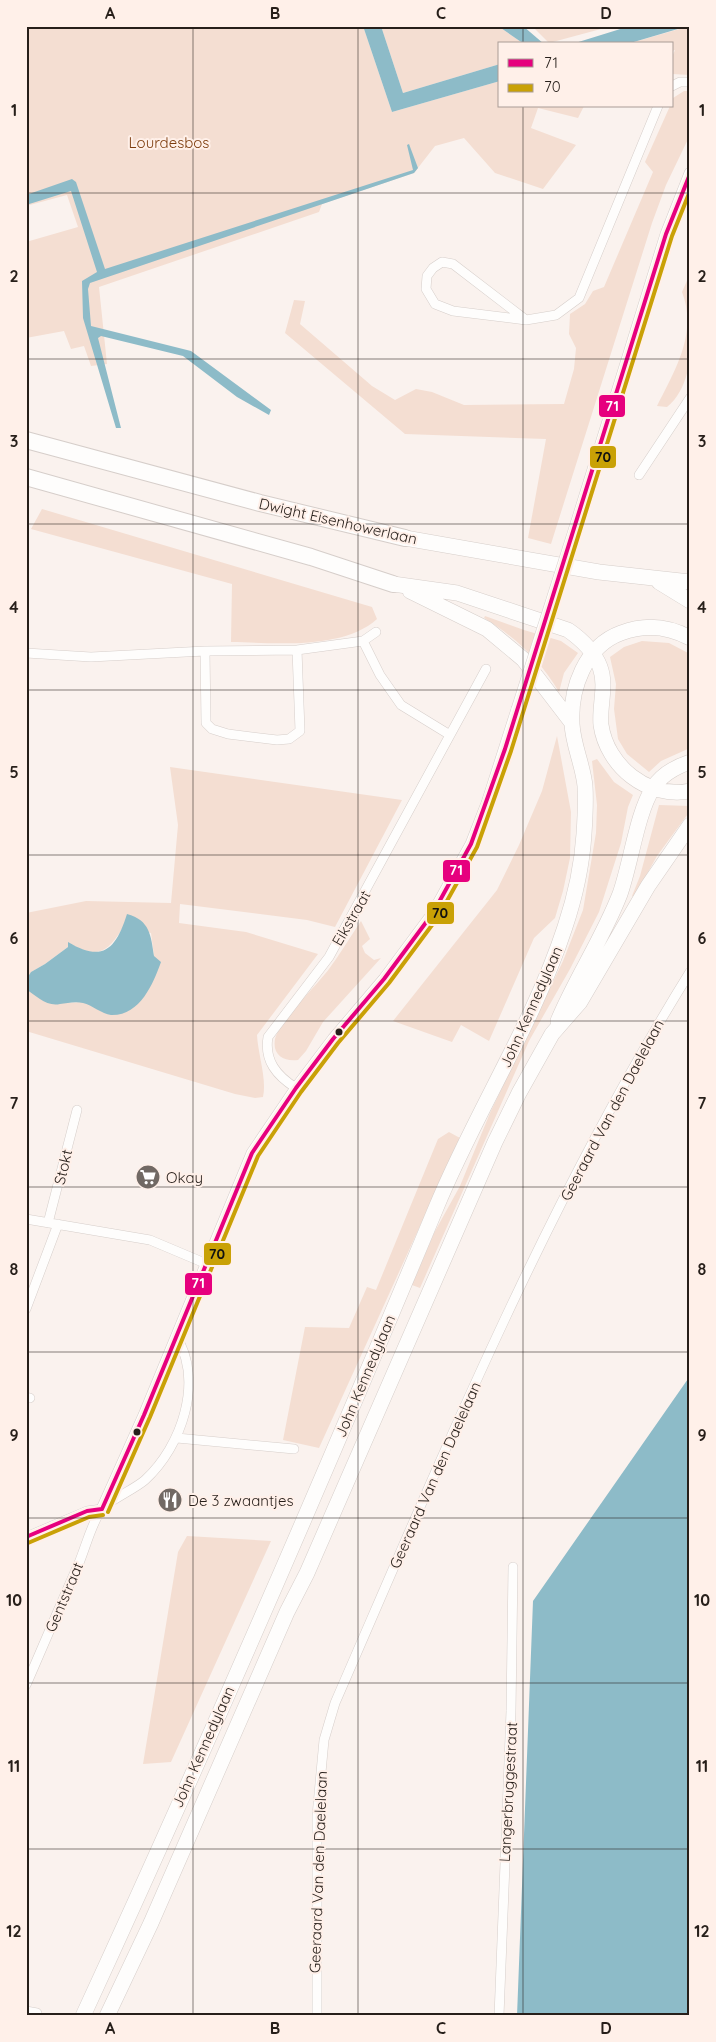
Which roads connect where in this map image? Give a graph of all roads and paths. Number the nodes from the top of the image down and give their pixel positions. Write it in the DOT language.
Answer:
graph roads {
  1 [pos="690,82"];
  2 [pos="674,85"];
  3 [pos="657,108"];
  4 [pos="690,173"];
  5 [pos="526,320"];
  6 [pos="690,398"];
  7 [pos="26,440"];
  8 [pos="638,476"];
  9 [pos="26,478"];
  10 [pos="405,538"];
  11 [pos="655,580"];
  12 [pos="690,582"];
  13 [pos="393,584"];
  14 [pos="690,601"];
  15 [pos="376,632"];
  16 [pos="690,638"];
  17 [pos="362,641"];
  18 [pos="205,650"];
  19 [pos="297,650"];
  20 [pos="26,653"];
  21 [pos="592,654"];
  22 [pos="486,669"];
  23 [pos="572,723"];
  24 [pos="450,735"];
  25 [pos="690,762"];
  26 [pos="653,788"];
  27 [pos="690,792"];
  28 [pos="690,825"];
  29 [pos="690,972"];
  30 [pos="552,1034"];
  31 [pos="296,1088"];
  32 [pos="77,1110"];
  33 [pos="26,1218"];
  34 [pos="48,1224"];
  35 [pos="58,1224"];
  36 [pos="206,1264"];
  37 [pos="26,1309"];
  38 [pos="176,1336"];
  39 [pos="177,1438"];
  40 [pos="294,1450"];
  41 [pos="102,1509"];
  42 [pos="26,1537"];
  43 [pos="513,1567"];
  44 [pos="26,1685"];
  45 [pos="26,2011"];
  46 [pos="37,2013"];
  47 [pos="83,2016"];
  48 [pos="106,2016"];
  49 [pos="317,2016"];
  50 [pos="499,2016"];
  1 -- 2 [label="street"];
  3 -- 5 [label="street"];
  4 -- 31 [label="street, Gentstraat, bridge"];
  5 -- 5 [label="street"];
  6 -- 8 [label="street"];
  7 -- 10 [label="highway, Dwight Eisenhowerlaan"];
  9 -- 13 [label="highway"];
  10 -- 11 [label="highway, Dwight Eisenhowerlaan"];
  11 -- 12 [label="highway, Dwight Eisenhowerlaan"];
  11 -- 14 [label="highway, Dwight Eisenhowerlaan"];
  13 -- 21 [label="highway"];
  13 -- 23 [label="highway, John Kennedylaan"];
  15 -- 17 [label="street"];
  16 -- 21 [label="highway, John Kennedylaan"];
  17 -- 19 [label="street"];
  17 -- 24 [label="street"];
  18 -- 19 [label="street"];
  18 -- 19 [label="street"];
  18 -- 20 [label="street"];
  21 -- 23 [label="highway, John Kennedylaan"];
  21 -- 26 [label="highway"];
  22 -- 24 [label="street, Eikstraat"];
  23 -- 47 [label="highway, John Kennedylaan"];
  24 -- 31 [label="street, Eikstraat"];
  25 -- 26 [label="highway"];
  26 -- 27 [label="highway"];
  26 -- 30 [label="highway"];
  28 -- 30 [label="highway, John Kennedylaan"];
  29 -- 49 [label="street, Geeraard Van den Daelelaan"];
  30 -- 48 [label="highway, John Kennedylaan"];
  31 -- 36 [label="street, Gentstraat"];
  32 -- 34 [label="street, Stokt"];
  33 -- 34 [label="street"];
  34 -- 35 [label="street"];
  35 -- 36 [label="street"];
  35 -- 37 [label="street"];
  36 -- 38 [label="street, Gentstraat"];
  38 -- 39 [label="street"];
  38 -- 41 [label="street, Gentstraat"];
  39 -- 40 [label="street"];
  39 -- 41 [label="street"];
  41 -- 42 [label="street"];
  41 -- 44 [label="street, Gentstraat"];
  43 -- 50 [label="street, Langerbruggestraat"];
  45 -- 46 [label="street"];
}
